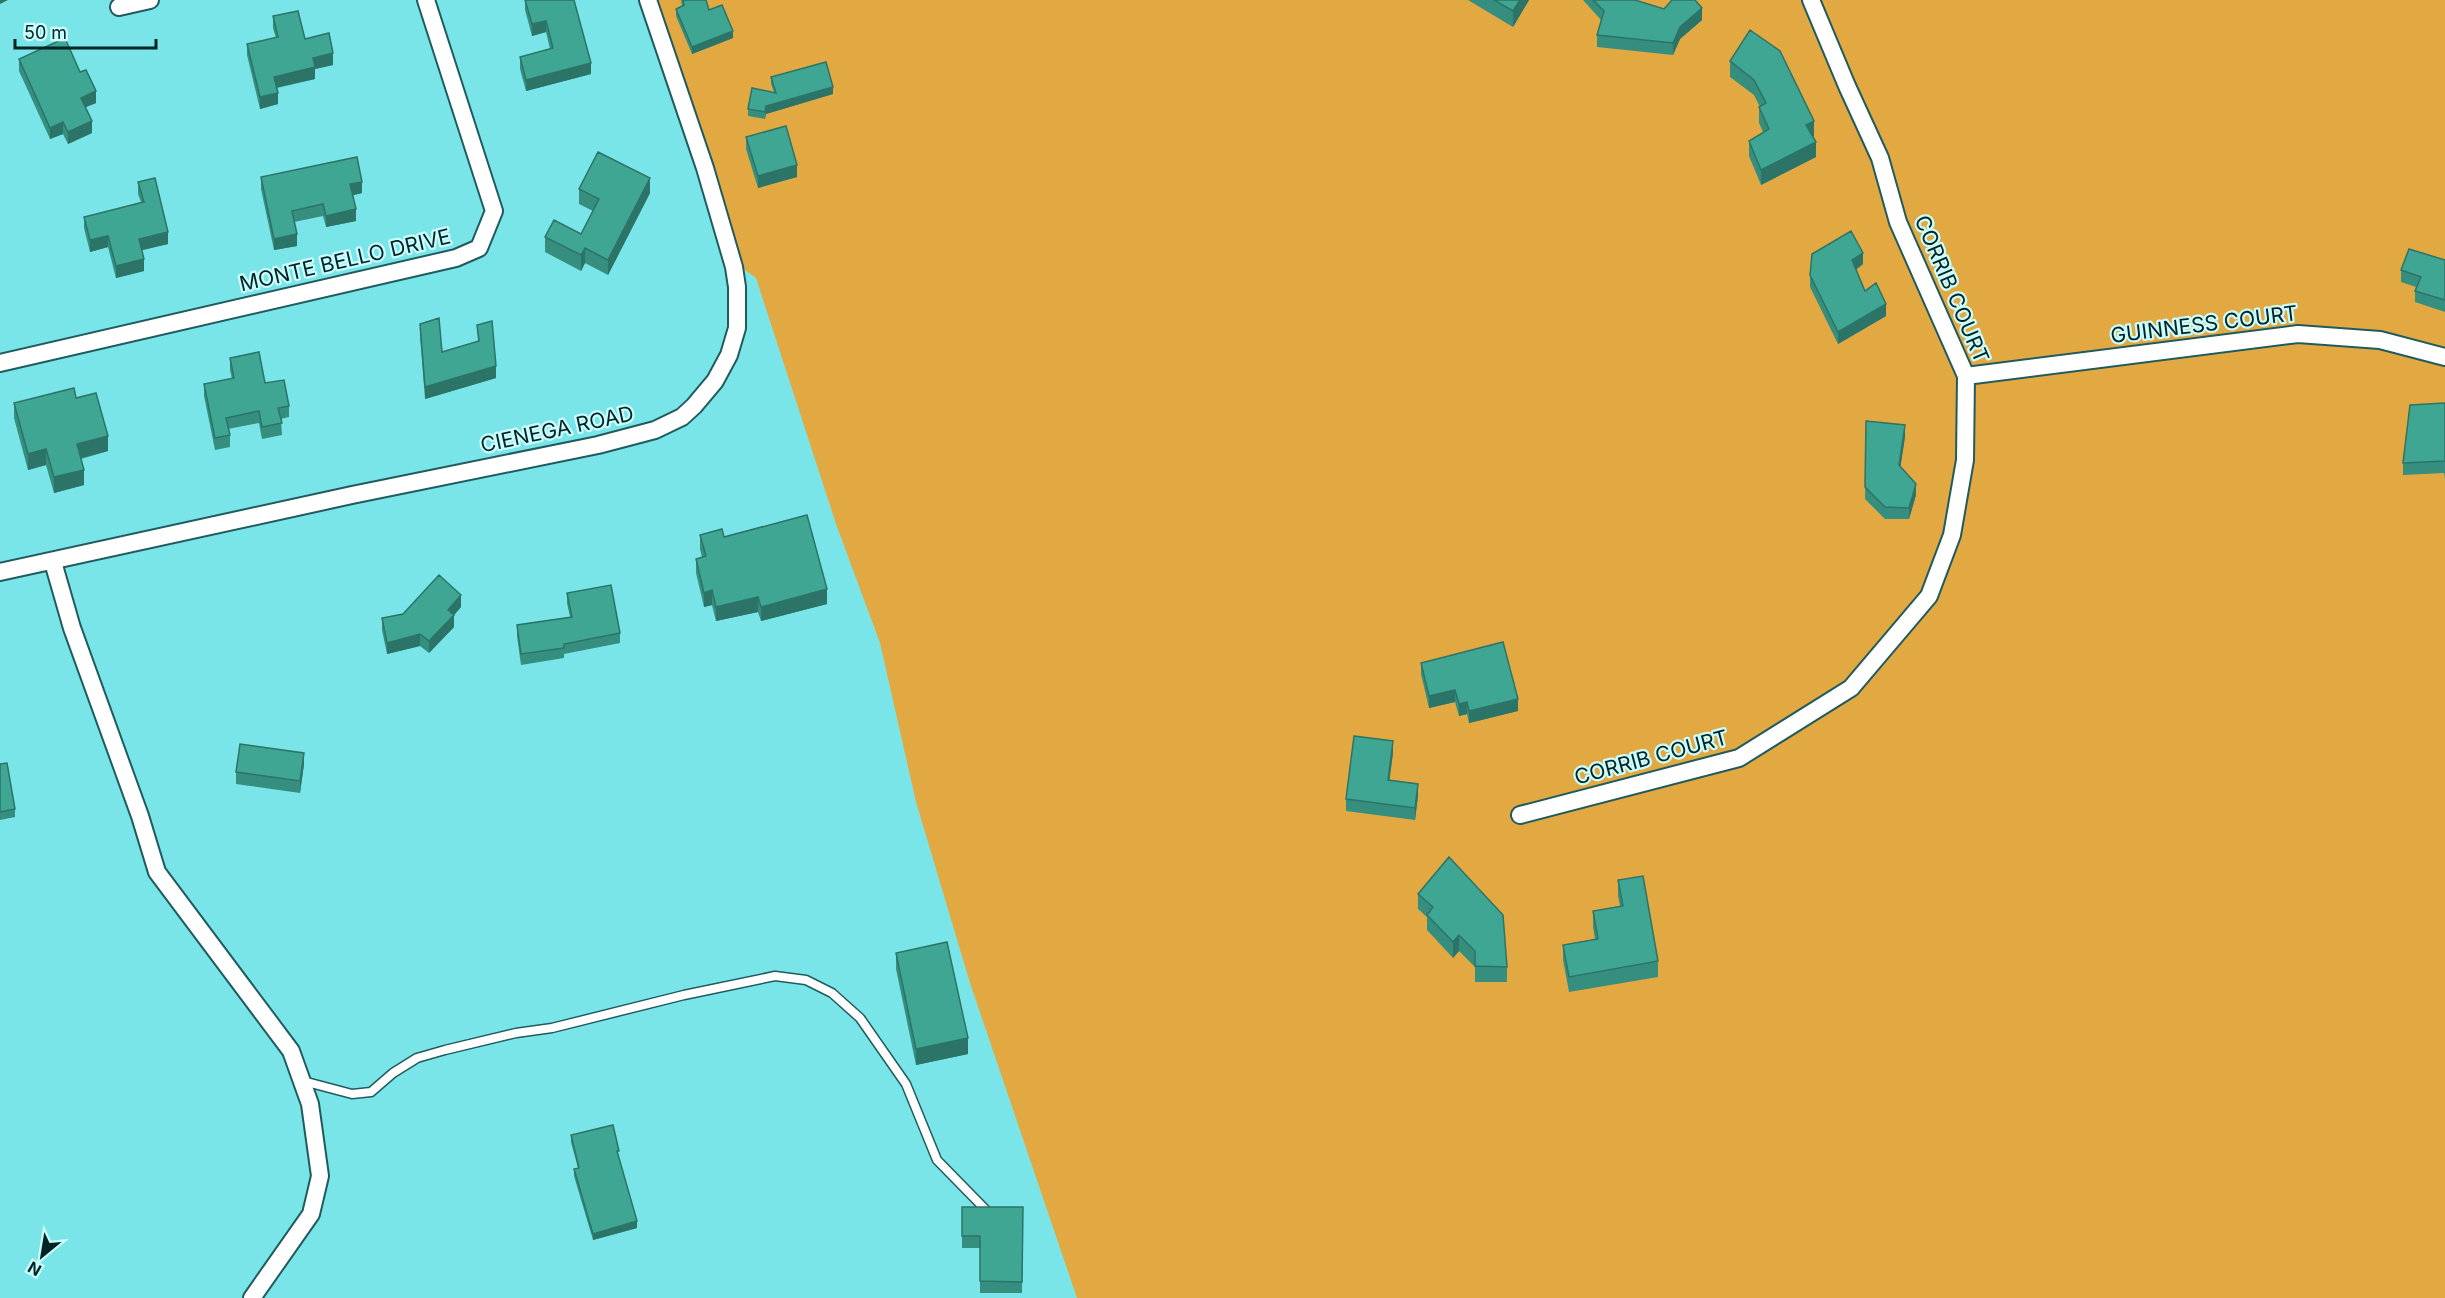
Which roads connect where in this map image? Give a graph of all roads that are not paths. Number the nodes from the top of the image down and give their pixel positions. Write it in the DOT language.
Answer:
graph roads {
  1 [pos="150,0"];
  2 [pos="426,0"];
  3 [pos="648,0"];
  4 [pos="1811,0"];
  5 [pos="119,7"];
  6 [pos="2445,357"];
  7 [pos="0,363"];
  8 [pos="1966,376"];
  9 [pos="53,562"];
  10 [pos="0,572"];
  11 [pos="1521,815"];
  12 [pos="302,1081"];
  13 [pos="986,1210"];
  14 [pos="252,1298"];
  1 -- 5 [label="street"];
  2 -- 7 [label="street, MONTE BELLO DRIVE"];
  3 -- 9 [label="street, CIENEGA ROAD"];
  4 -- 8 [label="street, CORRIB COURT"];
  6 -- 8 [label="street, GUINNESS COURT"];
  8 -- 11 [label="street, CORRIB COURT"];
  9 -- 10 [label="street, CIENEGA ROAD"];
  9 -- 12 [label="street"];
  12 -- 13 [label="lane"];
  12 -- 14 [label="street"];
}
